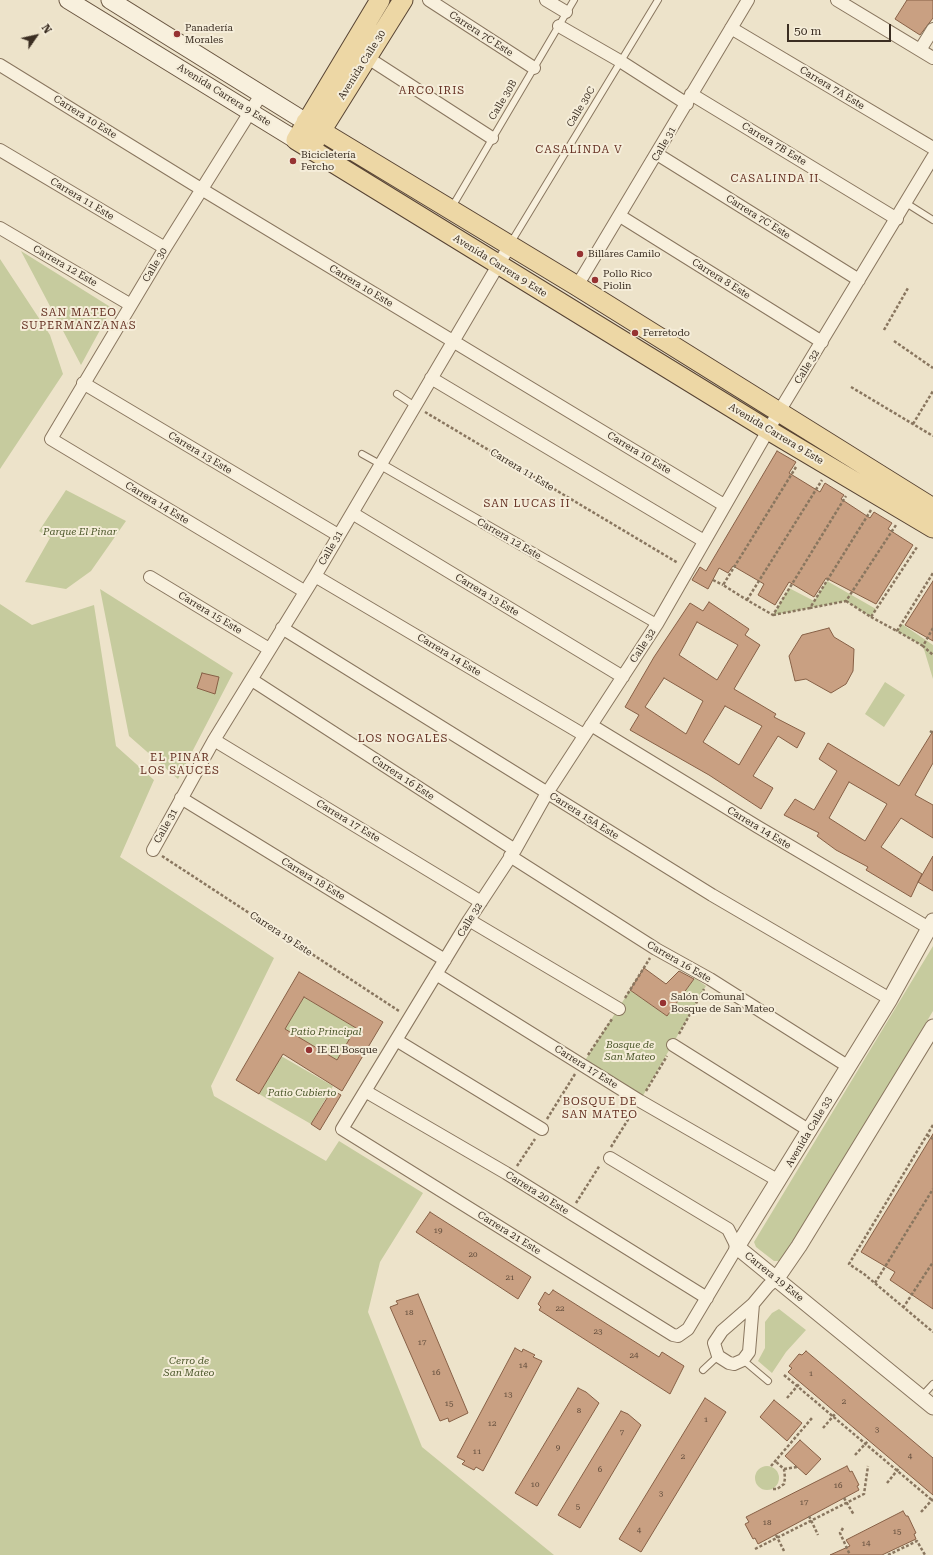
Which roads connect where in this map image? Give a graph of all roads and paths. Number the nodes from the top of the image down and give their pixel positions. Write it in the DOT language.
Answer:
graph roads {
  1 [pos="68,0"];
  2 [pos="110,0"];
  3 [pos="380,0"];
  4 [pos="403,0"];
  5 [pos="429,0"];
  6 [pos="546,0"];
  7 [pos="574,0"];
  8 [pos="658,0"];
  9 [pos="748,0"];
  10 [pos="837,0"];
  11 [pos="566,12"];
  12 [pos="559,26"];
  13 [pos="731,28"];
  14 [pos="933,30"];
  15 [pos="920,50"];
  16 [pos="368,58"];
  17 [pos="933,58"];
  18 [pos="620,61"];
  19 [pos="0,65"];
  20 [pos="534,68"];
  21 [pos="262,93"];
  22 [pos="689,99"];
  23 [pos="251,111"];
  24 [pos="314,126"];
  25 [pos="492,138"];
  26 [pos="303,144"];
  27 [pos="933,148"];
  28 [pos="0,150"];
  29 [pos="657,154"];
  30 [pos="933,157"];
  31 [pos="202,190"];
  32 [pos="906,203"];
  33 [pos="450,210"];
  34 [pos="620,216"];
  35 [pos="897,219"];
  36 [pos="933,220"];
  37 [pos="0,228"];
  38 [pos="510,246"];
  39 [pos="165,248"];
  40 [pos="498,265"];
  41 [pos="859,280"];
  42 [pos="577,286"];
  43 [pos="908,288"];
  44 [pos="131,305"];
  45 [pos="884,330"];
  46 [pos="894,341"];
  47 [pos="453,342"];
  48 [pos="822,342"];
  49 [pos="933,368"];
  50 [pos="431,378"];
  51 [pos="83,383"];
  52 [pos="851,387"];
  53 [pos="933,392"];
  54 [pos="398,394"];
  55 [pos="415,406"];
  56 [pos="779,412"];
  57 [pos="913,424"];
  58 [pos="768,430"];
  59 [pos="933,436"];
  60 [pos="51,439"];
  61 [pos="362,454"];
  62 [pos="380,464"];
  63 [pos="796,467"];
  64 [pos="822,480"];
  65 [pos="846,496"];
  66 [pos="724,505"];
  67 [pos="873,508"];
  68 [pos="933,508"];
  69 [pos="352,512"];
  70 [pos="896,525"];
  71 [pos="933,528"];
  72 [pos="338,535"];
  73 [pos="704,541"];
  74 [pos="918,547"];
  75 [pos="689,569"];
  76 [pos="933,573"];
  77 [pos="315,576"];
  78 [pos="150,577"];
  79 [pos="713,580"];
  80 [pos="723,585"];
  81 [pos="304,591"];
  82 [pos="746,600"];
  83 [pos="846,601"];
  84 [pos="810,608"];
  85 [pos="772,615"];
  86 [pos="871,617"];
  87 [pos="657,624"];
  88 [pos="282,628"];
  89 [pos="933,628"];
  90 [pos="897,631"];
  91 [pos="923,646"];
  92 [pos="269,649"];
  93 [pos="933,655"];
  94 [pos="623,677"];
  95 [pos="252,680"];
  96 [pos="588,730"];
  97 [pos="930,731"];
  98 [pos="933,733"];
  99 [pos="214,740"];
  100 [pos="547,793"];
  101 [pos="181,798"];
  102 [pos="153,850"];
  103 [pos="513,853"];
  104 [pos="481,902"];
  105 [pos="469,920"];
  106 [pos="931,925"];
  107 [pos="445,960"];
  108 [pos="436,974"];
  109 [pos="890,999"];
  110 [pos="619,1009"];
  111 [pos="410,1018"];
  112 [pos="933,1027"];
  113 [pos="396,1040"];
  114 [pos="673,1045"];
  115 [pos="849,1067"];
  116 [pos="365,1092"];
  117 [pos="933,1125"];
  118 [pos="342,1128"];
  119 [pos="542,1129"];
  120 [pos="810,1131"];
  121 [pos="928,1135"];
  122 [pos="933,1139"];
  123 [pos="610,1158"];
  124 [pos="779,1181"];
  125 [pos="933,1189"];
  126 [pos="737,1247"];
  127 [pos="933,1262"];
  128 [pos="777,1278"];
  129 [pos="875,1284"];
  130 [pos="707,1298"];
  131 [pos="753,1304"];
  132 [pos="903,1308"];
  133 [pos="933,1332"];
  134 [pos="678,1336"];
  135 [pos="718,1356"];
  136 [pos="743,1360"];
  137 [pos="703,1370"];
  138 [pos="784,1375"];
  139 [pos="768,1381"];
  140 [pos="800,1383"];
  141 [pos="933,1384"];
  142 [pos="798,1386"];
  143 [pos="787,1398"];
  144 [pos="927,1402"];
  145 [pos="836,1413"];
  146 [pos="833,1416"];
  147 [pos="812,1418"];
  148 [pos="823,1428"];
  149 [pos="866,1442"];
  150 [pos="855,1455"];
  151 [pos="775,1461"];
  152 [pos="771,1466"];
  153 [pos="868,1466"];
  154 [pos="900,1467"];
  155 [pos="797,1468"];
  156 [pos="784,1469"];
  157 [pos="897,1471"];
  158 [pos="887,1483"];
  159 [pos="773,1489"];
  160 [pos="844,1498"];
  161 [pos="933,1500"];
  162 [pos="846,1502"];
  163 [pos="921,1512"];
  164 [pos="854,1515"];
  165 [pos="809,1516"];
  166 [pos="811,1520"];
  167 [pos="843,1528"];
  168 [pos="776,1535"];
  169 [pos="818,1535"];
  170 [pos="778,1538"];
  171 [pos="755,1550"];
  172 [pos="784,1551"];
  173 [pos="850,1555"];
  174 [pos="890,1555"];
  175 [pos="925,1555"];
  1 -- 23 [label="main road, Avenida Carrera 9 Este"];
  2 -- 21 [label="main road, Avenida Carrera 9 Este"];
  3 -- 24 [label="main road, Avenida Calle 30"];
  4 -- 16 [label="main road, Avenida Calle 30"];
  5 -- 20 [label="street, Carrera 7C Este"];
  6 -- 11 [label="street"];
  7 -- 11 [label="lane, Calle 30B"];
  8 -- 18 [label="lane, Calle 30C"];
  9 -- 13 [label="street, Calle 31"];
  10 -- 15 [label="street"];
  11 -- 12 [label="lane, Calle 30B"];
  12 -- 18 [label="street, Carrera 7B Este"];
  12 -- 20 [label="lane, Calle 30B"];
  13 -- 22 [label="street, Calle 31"];
  13 -- 27 [label="street, Carrera 7A Este"];
  14 -- 15 [label="street"];
  15 -- 17 [label="street"];
  16 -- 24 [label="main road, Avenida Calle 30"];
  16 -- 25 [label="street"];
  18 -- 22 [label="street, Carrera 7B Este"];
  18 -- 38 [label="lane, Calle 30C"];
  19 -- 31 [label="street, Carrera 10 Este"];
  20 -- 25 [label="lane, Calle 30B"];
  21 -- 23 [label="street, Calle 30"];
  21 -- 24 [label="main road, Avenida Carrera 9 Este"];
  22 -- 29 [label="street, Calle 31"];
  22 -- 35 [label="street, Carrera 7B Este"];
  23 -- 26 [label="main road, Avenida Carrera 9 Este"];
  23 -- 31 [label="street, Calle 30"];
  24 -- 26 [label="main road"];
  24 -- 33 [label="main road, Avenida Carrera 9 Este"];
  25 -- 33 [label="lane, Calle 30B"];
  26 -- 40 [label="main road, Avenida Carrera 9 Este"];
  28 -- 39 [label="street, Carrera 11 Este"];
  29 -- 34 [label="street, Calle 31"];
  29 -- 41 [label="street, Carrera 7C Este"];
  30 -- 32 [label="street, Calle 32"];
  31 -- 39 [label="street, Calle 30"];
  31 -- 47 [label="street, Carrera 10 Este"];
  32 -- 35 [label="street, Calle 32"];
  32 -- 36 [label="lane"];
  33 -- 38 [label="main road, Avenida Carrera 9 Este"];
  34 -- 42 [label="street, Calle 31"];
  34 -- 48 [label="street, Carrera 8 Este"];
  35 -- 41 [label="street, Calle 32"];
  37 -- 44 [label="street, Carrera 12 Este"];
  38 -- 40 [label="street, Calle 31"];
  38 -- 42 [label="main road, Avenida Carrera 9 Este"];
  39 -- 44 [label="street, Calle 30"];
  40 -- 47 [label="street, Calle 31"];
  40 -- 58 [label="main road, Avenida Carrera 9 Este"];
  41 -- 48 [label="street, Calle 32"];
  42 -- 56 [label="main road, Avenida Carrera 9 Este"];
  43 -- 45 [label="path"];
  44 -- 51 [label="street, Calle 30"];
  46 -- 49 [label="path"];
  47 -- 50 [label="street, Calle 31"];
  47 -- 66 [label="street, Carrera 10 Este"];
  48 -- 56 [label="street, Calle 32"];
  50 -- 55 [label="street, Calle 31"];
  50 -- 73 [label="street"];
  51 -- 60 [label="street, Calle 30"];
  51 -- 72 [label="street, Carrera 13 Este"];
  52 -- 57 [label="path"];
  53 -- 57 [label="path"];
  54 -- 55 [label="lane"];
  55 -- 62 [label="street, Calle 31"];
  55 -- 75 [label="path, Carrera 11 Este"];
  56 -- 58 [label="street, Calle 32"];
  56 -- 68 [label="main road, Avenida Carrera 9 Este"];
  57 -- 59 [label="path"];
  58 -- 66 [label="street, Calle 32"];
  58 -- 71 [label="main road, Avenida Carrera 9 Este"];
  60 -- 81 [label="street, Carrera 14 Este"];
  61 -- 62 [label="lane, Carrera 12 Este"];
  62 -- 69 [label="street, Calle 31"];
  62 -- 87 [label="street, Carrera 12 Este"];
  63 -- 80 [label="path"];
  64 -- 82 [label="path"];
  65 -- 85 [label="path"];
  66 -- 73 [label="street, Calle 32"];
  67 -- 84 [label="path"];
  69 -- 72 [label="street, Calle 31"];
  69 -- 94 [label="street, Carrera 13 Este"];
  70 -- 83 [label="path"];
  72 -- 77 [label="street, Calle 31"];
  73 -- 75 [label="street, Calle 32"];
  74 -- 86 [label="path"];
  75 -- 87 [label="street, Calle 32"];
  76 -- 90 [label="path"];
  77 -- 81 [label="street, Calle 31"];
  77 -- 96 [label="street, Carrera 14 Este"];
  78 -- 92 [label="street, Carrera 15 Este"];
  79 -- 80 [label="path"];
  80 -- 82 [label="path"];
  81 -- 88 [label="street, Calle 31"];
  82 -- 85 [label="path"];
  83 -- 84 [label="path"];
  83 -- 86 [label="path"];
  84 -- 85 [label="path"];
  86 -- 90 [label="path"];
  87 -- 94 [label="street, Calle 32"];
  88 -- 92 [label="street, Calle 31"];
  88 -- 100 [label="street, Carrera 15A Este"];
  89 -- 91 [label="path"];
  90 -- 91 [label="path"];
  91 -- 93 [label="path"];
  92 -- 95 [label="street, Calle 31"];
  94 -- 96 [label="street, Calle 32"];
  95 -- 99 [label="street, Calle 31"];
  95 -- 103 [label="street, Carrera 16 Este"];
  96 -- 100 [label="street, Calle 32"];
  96 -- 106 [label="street, Carrera 14 Este"];
  97 -- 98 [label="path"];
  99 -- 101 [label="street, Calle 31"];
  99 -- 104 [label="street, Carrera 17 Este"];
  100 -- 103 [label="street, Calle 32"];
  100 -- 109 [label="street, Carrera 15A Este"];
  101 -- 102 [label="street, Calle 31"];
  101 -- 107 [label="street, Carrera 18 Este"];
  102 -- 111 [label="path, Carrera 19 Este"];
  103 -- 104 [label="street, Calle 32"];
  103 -- 115 [label="street, Carrera 16 Este"];
  104 -- 105 [label="street, Calle 32"];
  105 -- 107 [label="street, Calle 32"];
  105 -- 110 [label="street"];
  106 -- 109 [label="street, Avenida Calle 33"];
  107 -- 108 [label="street, Calle 32"];
  108 -- 111 [label="street, Calle 32"];
  108 -- 124 [label="street, Carrera 17 Este"];
  109 -- 115 [label="street, Avenida Calle 33"];
  111 -- 113 [label="street, Calle 32"];
  112 -- 128 [label="street"];
  113 -- 116 [label="street, Calle 32"];
  113 -- 119 [label="street"];
  114 -- 120 [label="street"];
  115 -- 120 [label="street, Avenida Calle 33"];
  116 -- 118 [label="street, Calle 32"];
  116 -- 130 [label="street, Carrera 20 Este"];
  117 -- 121 [label="path"];
  118 -- 134 [label="street, Carrera 21 Este"];
  120 -- 124 [label="street, Avenida Calle 33"];
  121 -- 122 [label="path"];
  121 -- 129 [label="path"];
  123 -- 126 [label="street, Carrera 19 Este"];
  124 -- 126 [label="street, Avenida Calle 33"];
  125 -- 129 [label="path"];
  126 -- 128 [label="street, Carrera 19 Este"];
  126 -- 130 [label="street, Avenida Calle 33"];
  127 -- 132 [label="path"];
  128 -- 131 [label="street"];
  128 -- 144 [label="street, Carrera 19 Este"];
  129 -- 132 [label="path"];
  130 -- 134 [label="street, Avenida Calle 33"];
  131 -- 135 [label="street"];
  131 -- 136 [label="street"];
  132 -- 133 [label="path"];
  135 -- 136 [label="street"];
  135 -- 137 [label="lane"];
  136 -- 139 [label="lane"];
  138 -- 142 [label="path"];
  140 -- 142 [label="path"];
  141 -- 144 [label="lane"];
  142 -- 143 [label="path"];
  142 -- 146 [label="path"];
  145 -- 146 [label="path"];
  146 -- 148 [label="path"];
  146 -- 149 [label="path"];
  147 -- 151 [label="path"];
  149 -- 150 [label="path"];
  149 -- 157 [label="path"];
  151 -- 152 [label="path"];
  151 -- 156 [label="path"];
  153 -- 162 [label="path"];
  154 -- 157 [label="path"];
  155 -- 156 [label="path"];
  156 -- 159 [label="path"];
  157 -- 158 [label="path"];
  157 -- 161 [label="path"];
  160 -- 162 [label="path"];
  161 -- 163 [label="path"];
  162 -- 164 [label="path"];
  162 -- 166 [label="path"];
  165 -- 166 [label="path"];
  166 -- 169 [label="path"];
  166 -- 170 [label="path"];
  167 -- 173 [label="path"];
  168 -- 170 [label="path"];
  170 -- 171 [label="path"];
  170 -- 172 [label="path"];
  174 -- 175 [label="path"];
}
